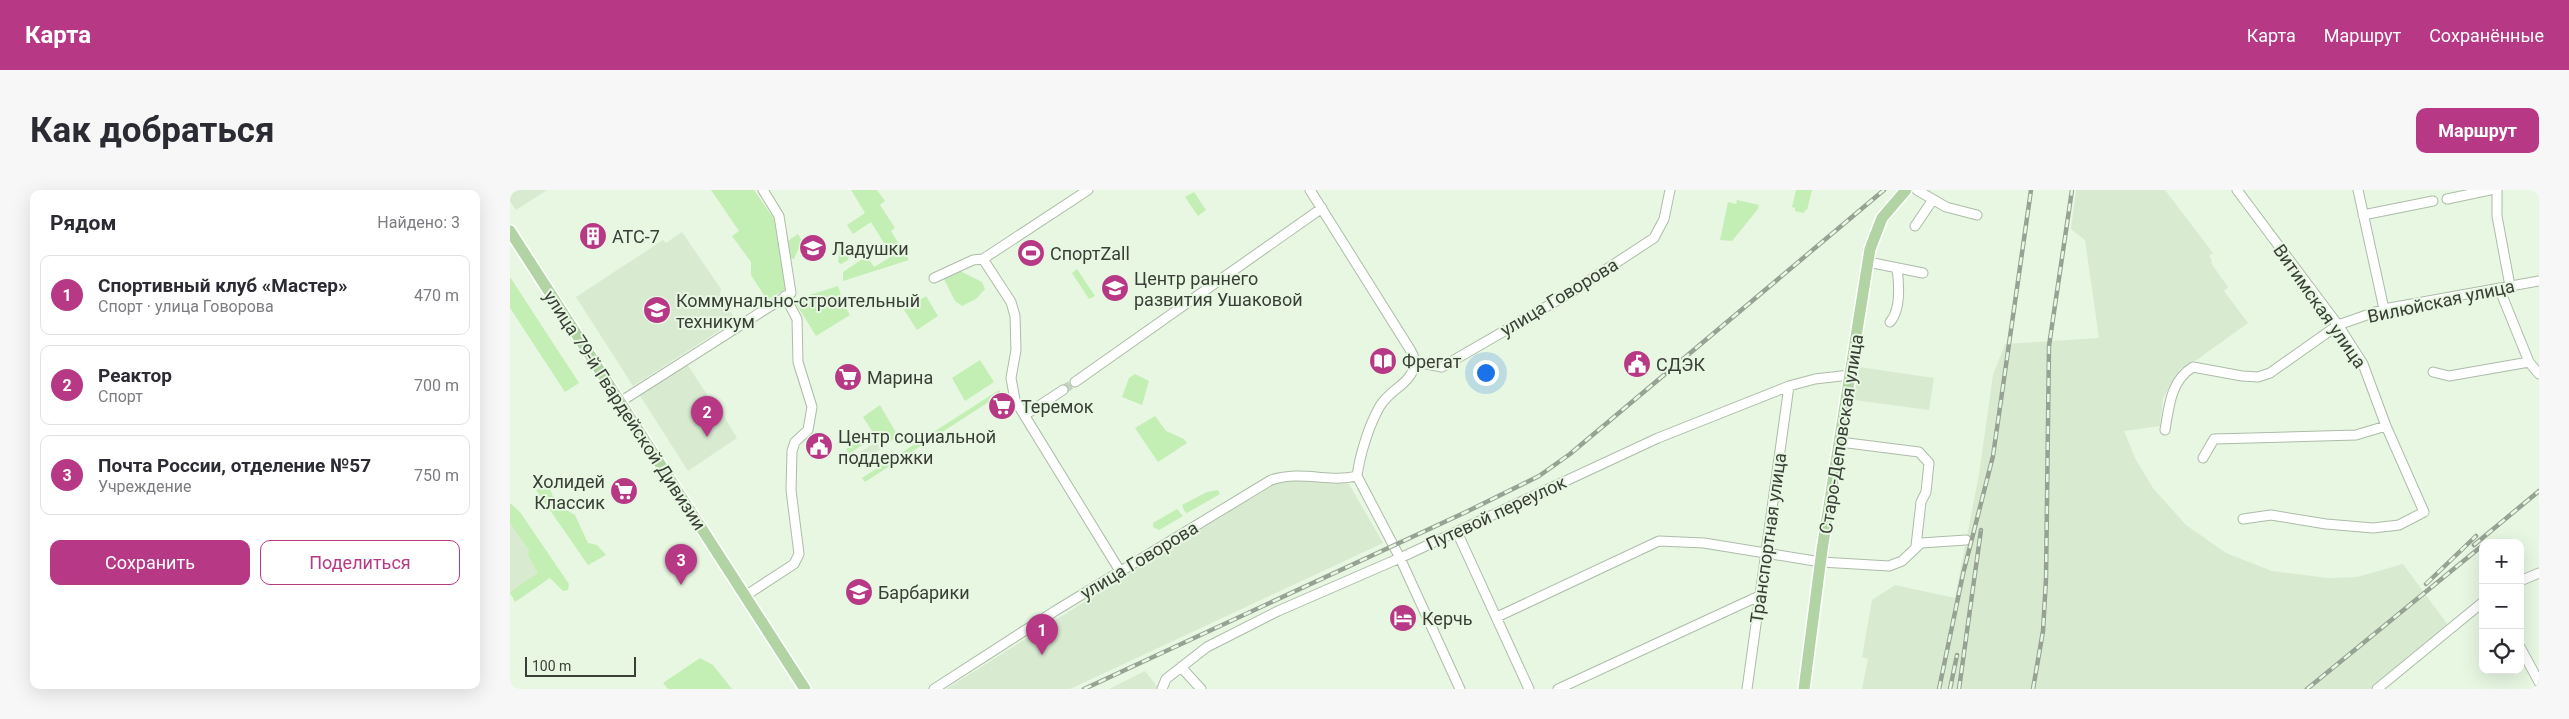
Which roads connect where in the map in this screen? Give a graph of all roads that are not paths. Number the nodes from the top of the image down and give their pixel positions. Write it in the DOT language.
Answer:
graph roads {
  1 [pos="763,190"];
  2 [pos="1088,190"];
  3 [pos="1310,190"];
  4 [pos="1670,190"];
  5 [pos="1906,190"];
  6 [pos="1917,190"];
  7 [pos="2237,190"];
  8 [pos="2358,190"];
  9 [pos="2490,190"];
  10 [pos="2497,190"];
  11 [pos="2447,199"];
  12 [pos="1932,201"];
  13 [pos="2433,201"];
  14 [pos="1322,208"];
  15 [pos="1977,215"];
  16 [pos="2363,215"];
  17 [pos="1915,226"];
  18 [pos="510,231"];
  19 [pos="983,259"];
  20 [pos="1868,262"];
  21 [pos="1897,268"];
  22 [pos="1923,273"];
  23 [pos="934,278"];
  24 [pos="2539,281"];
  25 [pos="2510,286"];
  26 [pos="2499,288"];
  27 [pos="785,296"];
  28 [pos="2384,309"];
  29 [pos="1890,322"];
  30 [pos="2338,325"];
  31 [pos="1416,362"];
  32 [pos="2529,362"];
  33 [pos="2433,372"];
  34 [pos="2539,374"];
  35 [pos="1850,376"];
  36 [pos="1075,382"];
  37 [pos="1789,386"];
  38 [pos="1063,390"];
  39 [pos="620,402"];
  40 [pos="1025,415"];
  41 [pos="2386,426"];
  42 [pos="2165,430"];
  43 [pos="1840,442"];
  44 [pos="2203,458"];
  45 [pos="1357,476"];
  46 [pos="2243,519"];
  47 [pos="1457,532"];
  48 [pos="1966,540"];
  49 [pos="1916,546"];
  50 [pos="1765,553"];
  51 [pos="1400,558"];
  52 [pos="1821,562"];
  53 [pos="1120,571"];
  54 [pos="2539,573"];
  55 [pos="2524,579"];
  56 [pos="745,596"];
  57 [pos="1760,596"];
  58 [pos="2479,605"];
  59 [pos="1497,617"];
  60 [pos="2524,654"];
  61 [pos="1181,666"];
  62 [pos="2539,682"];
  63 [pos="805,689"];
  64 [pos="934,689"];
  65 [pos="1162,689"];
  66 [pos="1201,689"];
  67 [pos="1460,689"];
  68 [pos="1529,689"];
  69 [pos="1558,689"];
  70 [pos="1747,689"];
  71 [pos="1804,689"];
  72 [pos="2377,689"];
  1 -- 27 [label="street"];
  2 -- 19 [label="street"];
  3 -- 14 [label="street"];
  4 -- 31 [label="street, улица Говорова"];
  5 -- 20 [label="main road, Старо-Деповская улица"];
  6 -- 12 [label="street"];
  7 -- 30 [label="street, Витимская улица"];
  8 -- 16 [label="street"];
  9 -- 11 [label="street"];
  10 -- 25 [label="street"];
  12 -- 15 [label="street"];
  12 -- 17 [label="street"];
  13 -- 16 [label="street"];
  14 -- 31 [label="street"];
  14 -- 36 [label="street"];
  16 -- 28 [label="street"];
  18 -- 39 [label="main road, улица 79-й Гвардейской Дивизии"];
  19 -- 23 [label="street"];
  19 -- 40 [label="street"];
  20 -- 21 [label="street"];
  20 -- 35 [label="main road, Старо-Деповская улица"];
  21 -- 22 [label="street"];
  21 -- 29 [label="street"];
  24 -- 25 [label="street, Вилюйская улица"];
  25 -- 26 [label="street, Вилюйская улица"];
  26 -- 28 [label="street, Вилюйская улица"];
  26 -- 32 [label="street"];
  27 -- 39 [label="street"];
  27 -- 56 [label="street"];
  28 -- 30 [label="street, Вилюйская улица"];
  30 -- 41 [label="street, Витимская улица"];
  30 -- 42 [label="street, Вилюйская улица"];
  31 -- 45 [label="street"];
  32 -- 33 [label="street"];
  32 -- 34 [label="street"];
  35 -- 37 [label="street, Путевой переулок"];
  35 -- 43 [label="main road, Старо-Деповская улица"];
  37 -- 47 [label="street, Путевой переулок"];
  37 -- 50 [label="street, Транспортная улица"];
  38 -- 40 [label="street"];
  39 -- 56 [label="main road, улица 79-й Гвардейской Дивизии"];
  40 -- 53 [label="street"];
  41 -- 44 [label="street"];
  41 -- 46 [label="street, Витимская улица"];
  43 -- 49 [label="street"];
  43 -- 52 [label="main road, Старо-Деповская улица"];
  45 -- 51 [label="street"];
  45 -- 53 [label="street, улица Говорова"];
  47 -- 51 [label="street, Путевой переулок"];
  47 -- 59 [label="street"];
  48 -- 49 [label="street"];
  49 -- 52 [label="street"];
  50 -- 52 [label="street"];
  50 -- 57 [label="street, Транспортная улица"];
  50 -- 59 [label="street"];
  51 -- 61 [label="street, Путевой переулок"];
  51 -- 67 [label="street"];
  52 -- 71 [label="main road, Старо-Деповская улица"];
  53 -- 64 [label="street, улица Говорова"];
  54 -- 55 [label="street"];
  56 -- 63 [label="main road, улица 79-й Гвардейской Дивизии"];
  57 -- 69 [label="street"];
  57 -- 70 [label="street, Транспортная улица"];
  58 -- 72 [label="street"];
  59 -- 68 [label="street"];
  60 -- 62 [label="street"];
  61 -- 65 [label="street, Путевой переулок"];
  61 -- 66 [label="street"];
}
